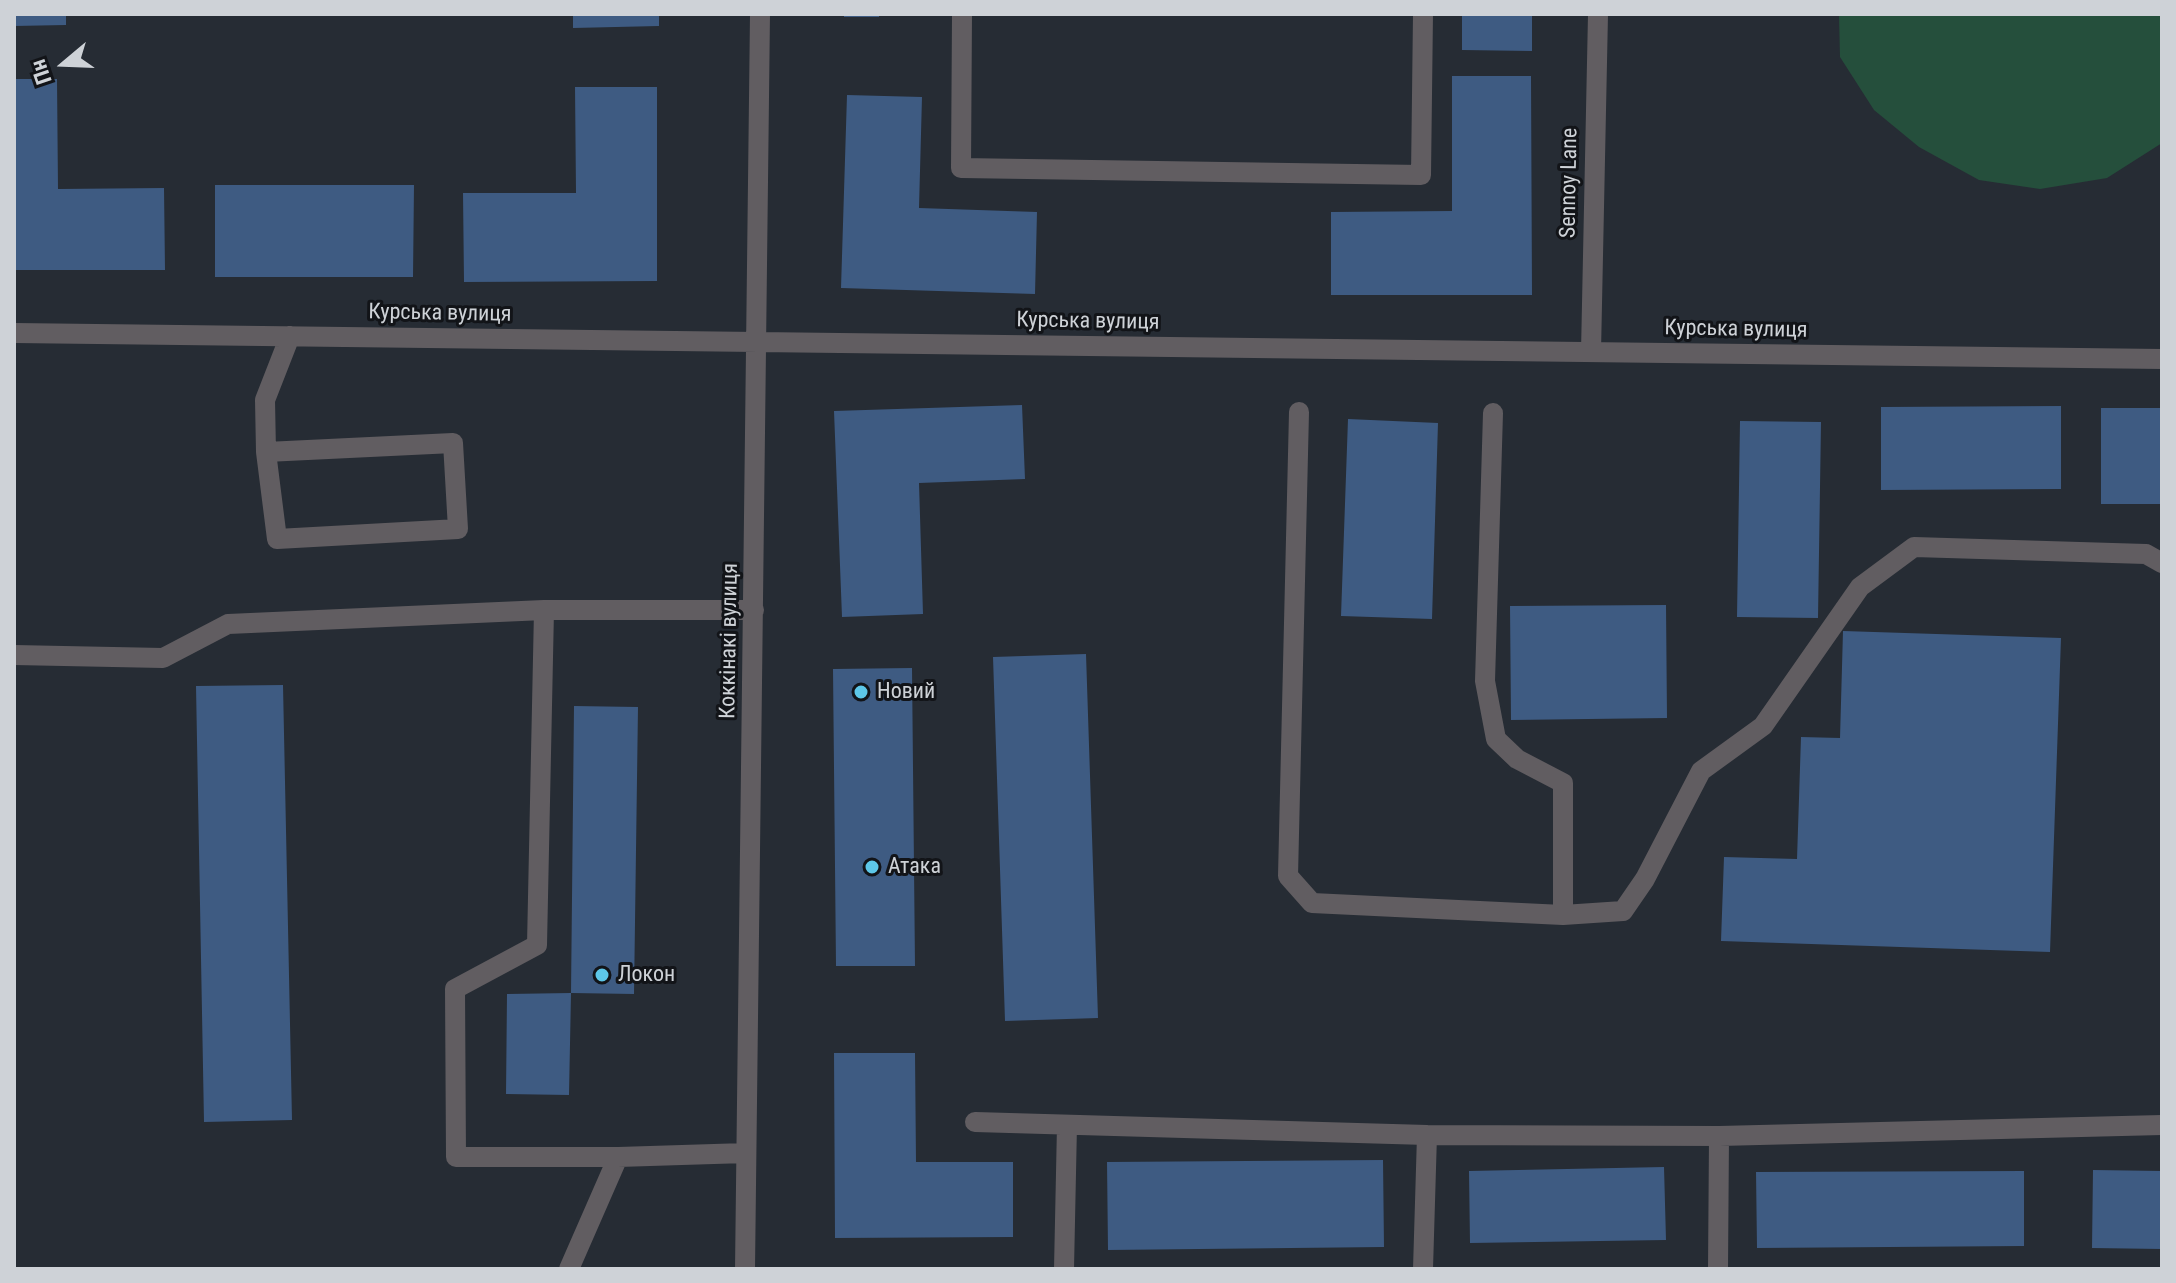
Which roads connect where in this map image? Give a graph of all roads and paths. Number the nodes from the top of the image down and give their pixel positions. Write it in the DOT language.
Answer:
graph roads {
  1 [pos="760,14"];
  2 [pos="962,14"];
  3 [pos="1423,14"];
  4 [pos="1598,14"];
  5 [pos="14,333"];
  6 [pos="290,336"];
  7 [pos="758,342"];
  8 [pos="1591,352"];
  9 [pos="2162,359"];
  10 [pos="1299,412"];
  11 [pos="1493,413"];
  12 [pos="266,452"];
  13 [pos="2162,563"];
  14 [pos="544,610"];
  15 [pos="754,610"];
  16 [pos="14,655"];
  17 [pos="1563,915"];
  18 [pos="975,1122"];
  19 [pos="1067,1125"];
  20 [pos="2162,1125"];
  21 [pos="1427,1135"];
  22 [pos="1719,1136"];
  23 [pos="746,1153"];
  24 [pos="618,1157"];
  25 [pos="569,1269"];
  26 [pos="745,1269"];
  27 [pos="1064,1269"];
  28 [pos="1423,1269"];
  29 [pos="1718,1269"];
  1 -- 7 [label="street, Коккінакі вулиця"];
  2 -- 3 [label="street"];
  4 -- 8 [label="street, Sennoy Lane"];
  5 -- 6 [label="street, Курська вулиця"];
  6 -- 7 [label="street, Курська вулиця"];
  6 -- 12 [label="street"];
  7 -- 8 [label="street, Курська вулиця"];
  7 -- 15 [label="street, Коккінакі вулиця"];
  8 -- 9 [label="street, Курська вулиця"];
  10 -- 17 [label="street"];
  11 -- 17 [label="street"];
  12 -- 12 [label="street"];
  13 -- 17 [label="street"];
  14 -- 15 [label="street"];
  14 -- 16 [label="street"];
  14 -- 24 [label="street"];
  15 -- 23 [label="street, Коккінакі вулиця"];
  18 -- 19 [label="street"];
  19 -- 21 [label="street"];
  19 -- 27 [label="street"];
  20 -- 22 [label="street"];
  21 -- 22 [label="street"];
  21 -- 28 [label="street"];
  22 -- 29 [label="street"];
  23 -- 24 [label="street"];
  23 -- 26 [label="street, Коккінакі вулиця"];
  24 -- 25 [label="street"];
}
